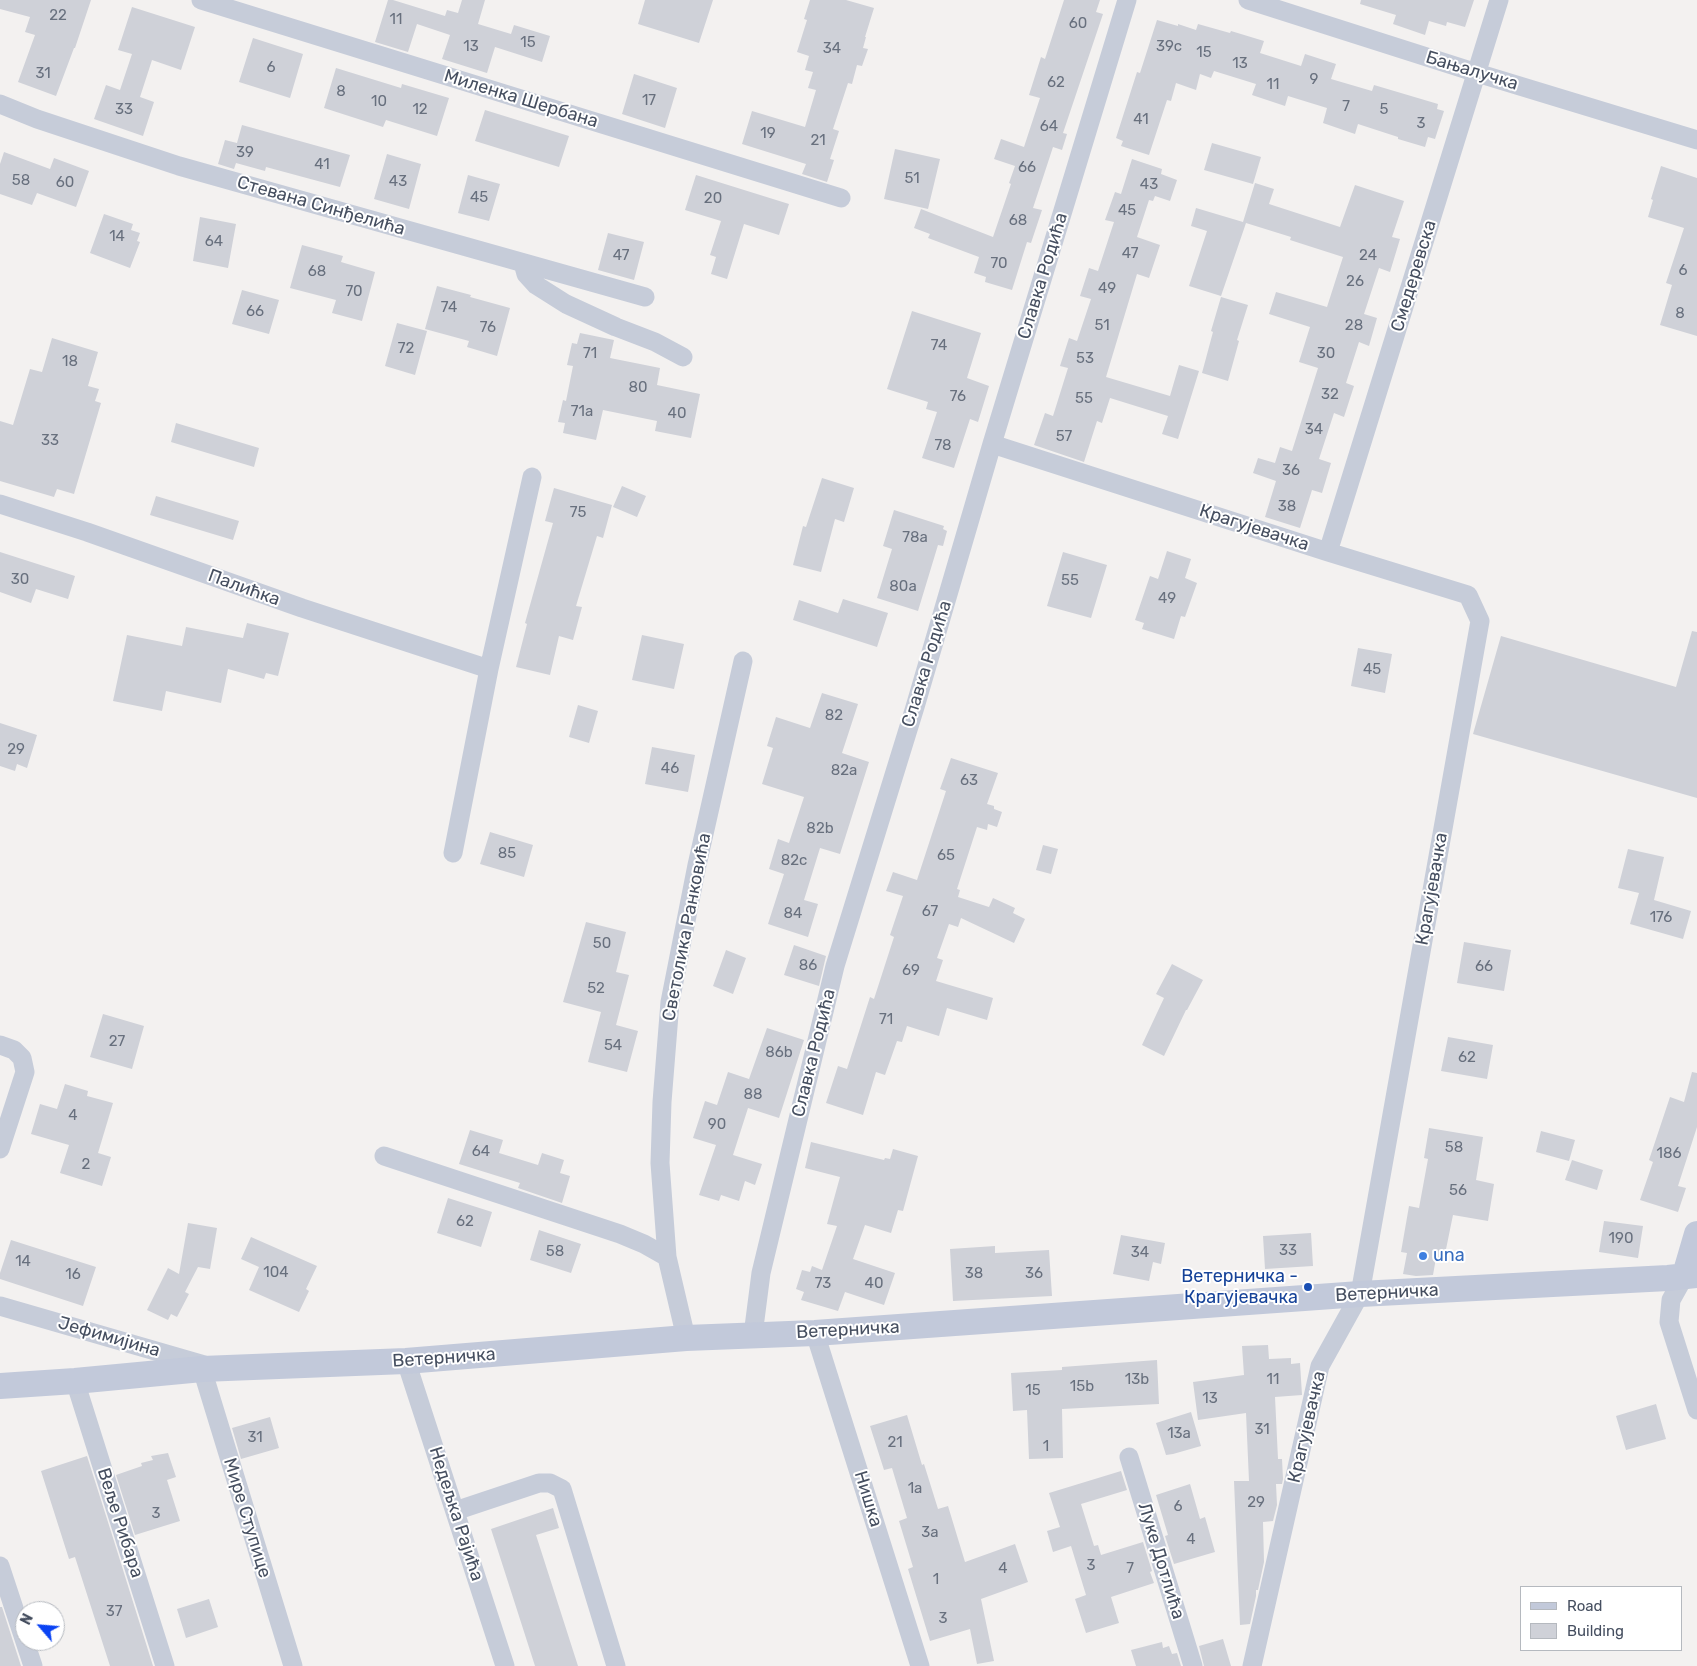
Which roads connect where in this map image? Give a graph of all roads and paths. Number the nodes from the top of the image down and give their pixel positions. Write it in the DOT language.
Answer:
graph roads {
  1 [pos="201,0"];
  2 [pos="1127,0"];
  3 [pos="1248,0"];
  4 [pos="1499,0"];
  5 [pos="1477,73"];
  6 [pos="0,104"];
  7 [pos="1697,140"];
  8 [pos="840,198"];
  9 [pos="523,263"];
  10 [pos="645,297"];
  11 [pos="683,357"];
  12 [pos="992,444"];
  13 [pos="532,476"];
  14 [pos="0,504"];
  15 [pos="1328,552"];
  16 [pos="743,662"];
  17 [pos="490,669"];
  18 [pos="453,853"];
  19 [pos="0,1045"];
  20 [pos="0,1149"];
  21 [pos="384,1156"];
  22 [pos="1697,1234"];
  23 [pos="667,1257"];
  24 [pos="1691,1275"];
  25 [pos="1360,1294"];
  26 [pos="0,1306"];
  27 [pos="815,1333"];
  28 [pos="753,1334"];
  29 [pos="686,1338"];
  30 [pos="406,1361"];
  31 [pos="210,1369"];
  32 [pos="75,1381"];
  33 [pos="0,1386"];
  34 [pos="1697,1410"];
  35 [pos="1129,1457"];
  36 [pos="455,1511"];
  37 [pos="0,1566"];
  38 [pos="33,1666"];
  39 [pos="165,1666"];
  40 [pos="293,1666"];
  41 [pos="505,1666"];
  42 [pos="616,1666"];
  43 [pos="920,1666"];
  44 [pos="1193,1666"];
  45 [pos="1252,1666"];
  1 -- 8 [label="street, Миленка Шербана"];
  2 -- 12 [label="street, Славка Родића"];
  3 -- 5 [label="street, Бањалучка"];
  4 -- 5 [label="street, Смедеревска"];
  5 -- 7 [label="street, Бањалучка"];
  5 -- 15 [label="street, Смедеревска"];
  6 -- 9 [label="street, Стевана Синђелића"];
  9 -- 10 [label="street, Стевана Синђелића"];
  9 -- 11 [label="street"];
  12 -- 15 [label="street, Крагујевачка"];
  12 -- 28 [label="street, Славка Родића"];
  13 -- 17 [label="street"];
  14 -- 17 [label="street, Палићка"];
  15 -- 25 [label="street, Крагујевачка"];
  16 -- 23 [label="street, Светолика Ранковића"];
  17 -- 18 [label="street"];
  19 -- 20 [label="street"];
  21 -- 23 [label="street"];
  22 -- 24 [label="street"];
  23 -- 29 [label="street, Светолика Ранковића"];
  24 -- 25 [label="street, Ветерничка"];
  24 -- 34 [label="street"];
  25 -- 27 [label="street, Ветерничка"];
  25 -- 45 [label="street, Крагујевачка"];
  26 -- 31 [label="street, Јефимијина"];
  27 -- 28 [label="street, Ветерничка"];
  27 -- 43 [label="street, Нишка"];
  28 -- 29 [label="street, Ветерничка"];
  29 -- 30 [label="street, Ветерничка"];
  30 -- 31 [label="street, Ветерничка"];
  30 -- 36 [label="street, Недељка Рајића"];
  31 -- 32 [label="street, Ветерничка"];
  31 -- 40 [label="street, Мире Ступице"];
  32 -- 33 [label="street, Ветерничка"];
  32 -- 39 [label="street, Веље Рибара"];
  35 -- 44 [label="street, Луке Дотлића"];
  36 -- 41 [label="street, Недељка Рајића"];
  36 -- 42 [label="street"];
  37 -- 38 [label="street"];
}
